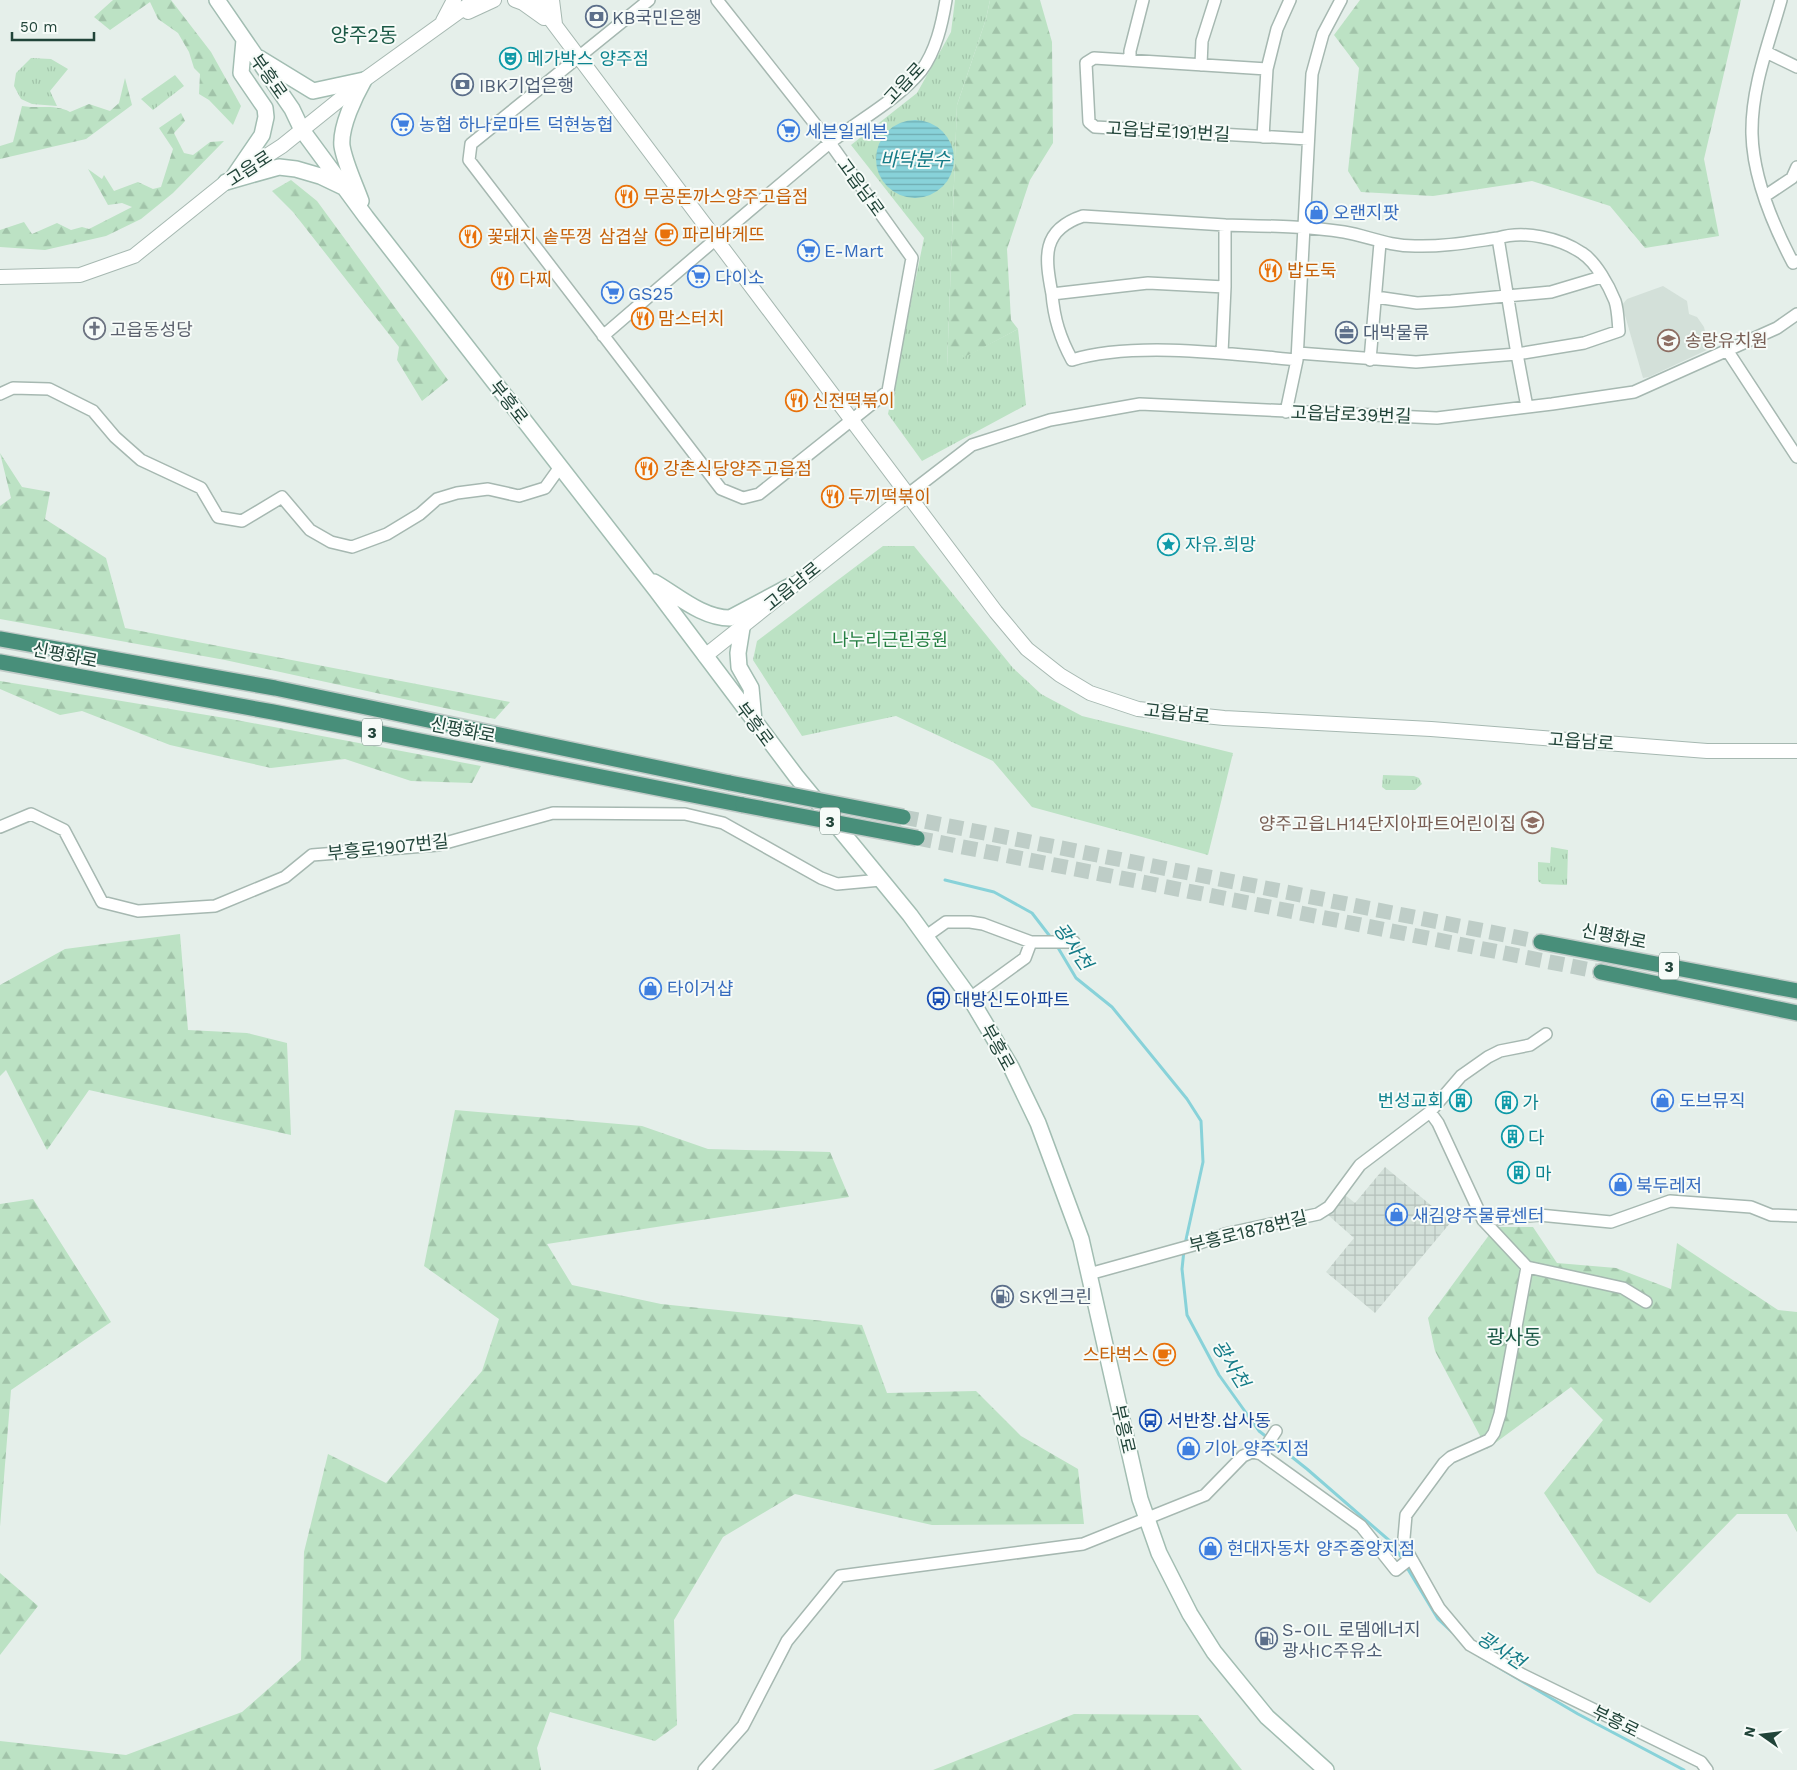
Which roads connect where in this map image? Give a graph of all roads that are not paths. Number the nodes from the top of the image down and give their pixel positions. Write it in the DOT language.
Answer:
graph roads {
  1 [pos="217,0"];
  2 [pos="454,0"];
  3 [pos="475,0"];
  4 [pos="494,0"];
  5 [pos="516,0"];
  6 [pos="536,0"];
  7 [pos="552,0"];
  8 [pos="649,0"];
  9 [pos="717,0"];
  10 [pos="946,0"];
  11 [pos="1143,0"];
  12 [pos="1215,0"];
  13 [pos="1290,0"];
  14 [pos="1341,0"];
  15 [pos="1781,0"];
  16 [pos="555,25"];
  17 [pos="436,28"];
  18 [pos="244,40"];
  19 [pos="1766,52"];
  20 [pos="255,56"];
  21 [pos="580,58"];
  22 [pos="1130,60"];
  23 [pos="1201,65"];
  24 [pos="1797,67"];
  25 [pos="1267,69"];
  26 [pos="364,80"];
  27 [pos="302,130"];
  28 [pos="1263,137"];
  29 [pos="1308,140"];
  30 [pos="830,143"];
  31 [pos="1797,167"];
  32 [pos="230,179"];
  33 [pos="346,188"];
  34 [pos="1765,196"];
  35 [pos="366,216"];
  36 [pos="1225,224"];
  37 [pos="1304,228"];
  38 [pos="716,238"];
  39 [pos="1498,238"];
  40 [pos="1380,243"];
  41 [pos="1797,261"];
  42 [pos="1601,276"];
  43 [pos="0,277"];
  44 [pos="1226,287"];
  45 [pos="1052,294"];
  46 [pos="1507,296"];
  47 [pos="1376,297"];
  48 [pos="1797,314"];
  49 [pos="603,336"];
  50 [pos="1727,350"];
  51 [pos="1222,353"];
  52 [pos="1517,354"];
  53 [pos="1297,357"];
  54 [pos="1370,360"];
  55 [pos="0,394"];
  56 [pos="1527,407"];
  57 [pos="1286,412"];
  58 [pos="853,420"];
  59 [pos="1797,457"];
  60 [pos="560,467"];
  61 [pos="907,495"];
  62 [pos="647,578"];
  63 [pos="792,585"];
  64 [pos="742,628"];
  65 [pos="0,639"];
  66 [pos="705,656"];
  67 [pos="0,662"];
  68 [pos="754,722"];
  69 [pos="1797,751"];
  70 [pos="903,817"];
  71 [pos="0,828"];
  72 [pos="918,838"];
  73 [pos="880,880"];
  74 [pos="925,937"];
  75 [pos="1031,942"];
  76 [pos="1074,942"];
  77 [pos="1541,942"];
  78 [pos="1601,972"];
  79 [pos="1797,991"];
  80 [pos="970,998"];
  81 [pos="1797,1013"];
  82 [pos="1546,1034"];
  83 [pos="1430,1112"];
  84 [pos="1797,1216"];
  85 [pos="1483,1220"];
  86 [pos="1527,1267"];
  87 [pos="1089,1274"];
  88 [pos="1646,1302"];
  89 [pos="1275,1432"];
  90 [pos="1261,1454"];
  91 [pos="1146,1519"];
  92 [pos="1410,1558"];
  93 [pos="704,1770"];
  94 [pos="1326,1770"];
  95 [pos="1707,1770"];
  1 -- 18 [label="main road, 부흥로"];
  2 -- 17 [label="street"];
  3 -- 17 [label="street, 고읍로"];
  4 -- 17 [label="street"];
  5 -- 16 [label="street"];
  6 -- 16 [label="street"];
  7 -- 16 [label="street"];
  8 -- 21 [label="street, 고읍남로"];
  9 -- 30 [label="street"];
  10 -- 30 [label="street, 고읍로"];
  11 -- 22 [label="street"];
  12 -- 23 [label="street"];
  13 -- 25 [label="street"];
  14 -- 29 [label="street"];
  15 -- 19 [label="street"];
  16 -- 21 [label="street"];
  17 -- 26 [label="street, 고읍로"];
  18 -- 20 [label="main road, 부흥로"];
  18 -- 32 [label="main road"];
  19 -- 24 [label="street"];
  19 -- 34 [label="street"];
  20 -- 26 [label="main road"];
  20 -- 27 [label="main road, 부흥로"];
  21 -- 38 [label="street"];
  21 -- 49 [label="street, 고읍남로"];
  22 -- 23 [label="street, 고읍남로191번길"];
  22 -- 28 [label="street, 고읍남로191번길"];
  23 -- 25 [label="street, 고읍남로191번길"];
  25 -- 28 [label="street"];
  26 -- 27 [label="street, 고읍로"];
  26 -- 35 [label="main road"];
  27 -- 32 [label="street, 고읍로"];
  27 -- 33 [label="main road, 부흥로"];
  28 -- 29 [label="street, 고읍남로191번길"];
  29 -- 37 [label="street"];
  30 -- 38 [label="street, 고읍남로"];
  30 -- 58 [label="street, 고읍남로"];
  31 -- 34 [label="street"];
  32 -- 33 [label="main road"];
  32 -- 43 [label="street, 고읍로"];
  33 -- 35 [label="main road, 부흥로"];
  34 -- 41 [label="street"];
  35 -- 60 [label="main road, 부흥로"];
  36 -- 37 [label="street"];
  36 -- 44 [label="street"];
  36 -- 45 [label="street"];
  37 -- 40 [label="street"];
  37 -- 53 [label="street"];
  38 -- 49 [label="street, 고읍남로"];
  38 -- 58 [label="street"];
  39 -- 40 [label="street"];
  39 -- 42 [label="street"];
  39 -- 46 [label="street"];
  40 -- 47 [label="street"];
  42 -- 46 [label="street"];
  42 -- 52 [label="street"];
  44 -- 45 [label="street"];
  44 -- 51 [label="street"];
  45 -- 51 [label="street"];
  46 -- 47 [label="street"];
  46 -- 52 [label="street"];
  47 -- 54 [label="street"];
  48 -- 50 [label="street, 고읍남로39번길"];
  49 -- 58 [label="street, 고읍남로"];
  50 -- 56 [label="street, 고읍남로39번길"];
  50 -- 59 [label="street"];
  51 -- 53 [label="street"];
  52 -- 54 [label="street"];
  52 -- 56 [label="street"];
  53 -- 54 [label="street"];
  53 -- 57 [label="street"];
  55 -- 60 [label="street"];
  56 -- 57 [label="street, 고읍남로39번길"];
  57 -- 61 [label="street, 고읍남로39번길"];
  58 -- 61 [label="street"];
  60 -- 62 [label="main road, 부흥로"];
  61 -- 63 [label="street, 고읍남로"];
  61 -- 69 [label="street, 고읍남로"];
  62 -- 63 [label="main road"];
  62 -- 66 [label="main road, 부흥로"];
  63 -- 64 [label="street, 고읍남로"];
  64 -- 66 [label="street, 고읍남로"];
  64 -- 68 [label="main road"];
  65 -- 70 [label="highway, 신평화로 / 3, bridge"];
  66 -- 68 [label="main road, 부흥로"];
  67 -- 72 [label="highway, 신평화로 / 3, bridge"];
  68 -- 73 [label="main road, 부흥로"];
  71 -- 73 [label="street, 부흥로1907번길"];
  73 -- 74 [label="main road, 부흥로"];
  74 -- 75 [label="street"];
  74 -- 80 [label="main road, 부흥로"];
  75 -- 76 [label="street"];
  75 -- 80 [label="street"];
  77 -- 79 [label="highway, 신평화로 / 3"];
  78 -- 81 [label="highway, 3"];
  80 -- 87 [label="main road, 부흥로"];
  82 -- 83 [label="street, 부흥로1878번길"];
  83 -- 85 [label="street"];
  83 -- 87 [label="street, 부흥로1878번길"];
  84 -- 85 [label="street"];
  85 -- 86 [label="street"];
  86 -- 88 [label="street"];
  86 -- 92 [label="street"];
  87 -- 91 [label="main road, 부흥로"];
  89 -- 90 [label="street"];
  90 -- 91 [label="street"];
  90 -- 92 [label="street"];
  91 -- 93 [label="street"];
  91 -- 94 [label="main road, 부흥로"];
  92 -- 95 [label="street, 부흥로"];
}
